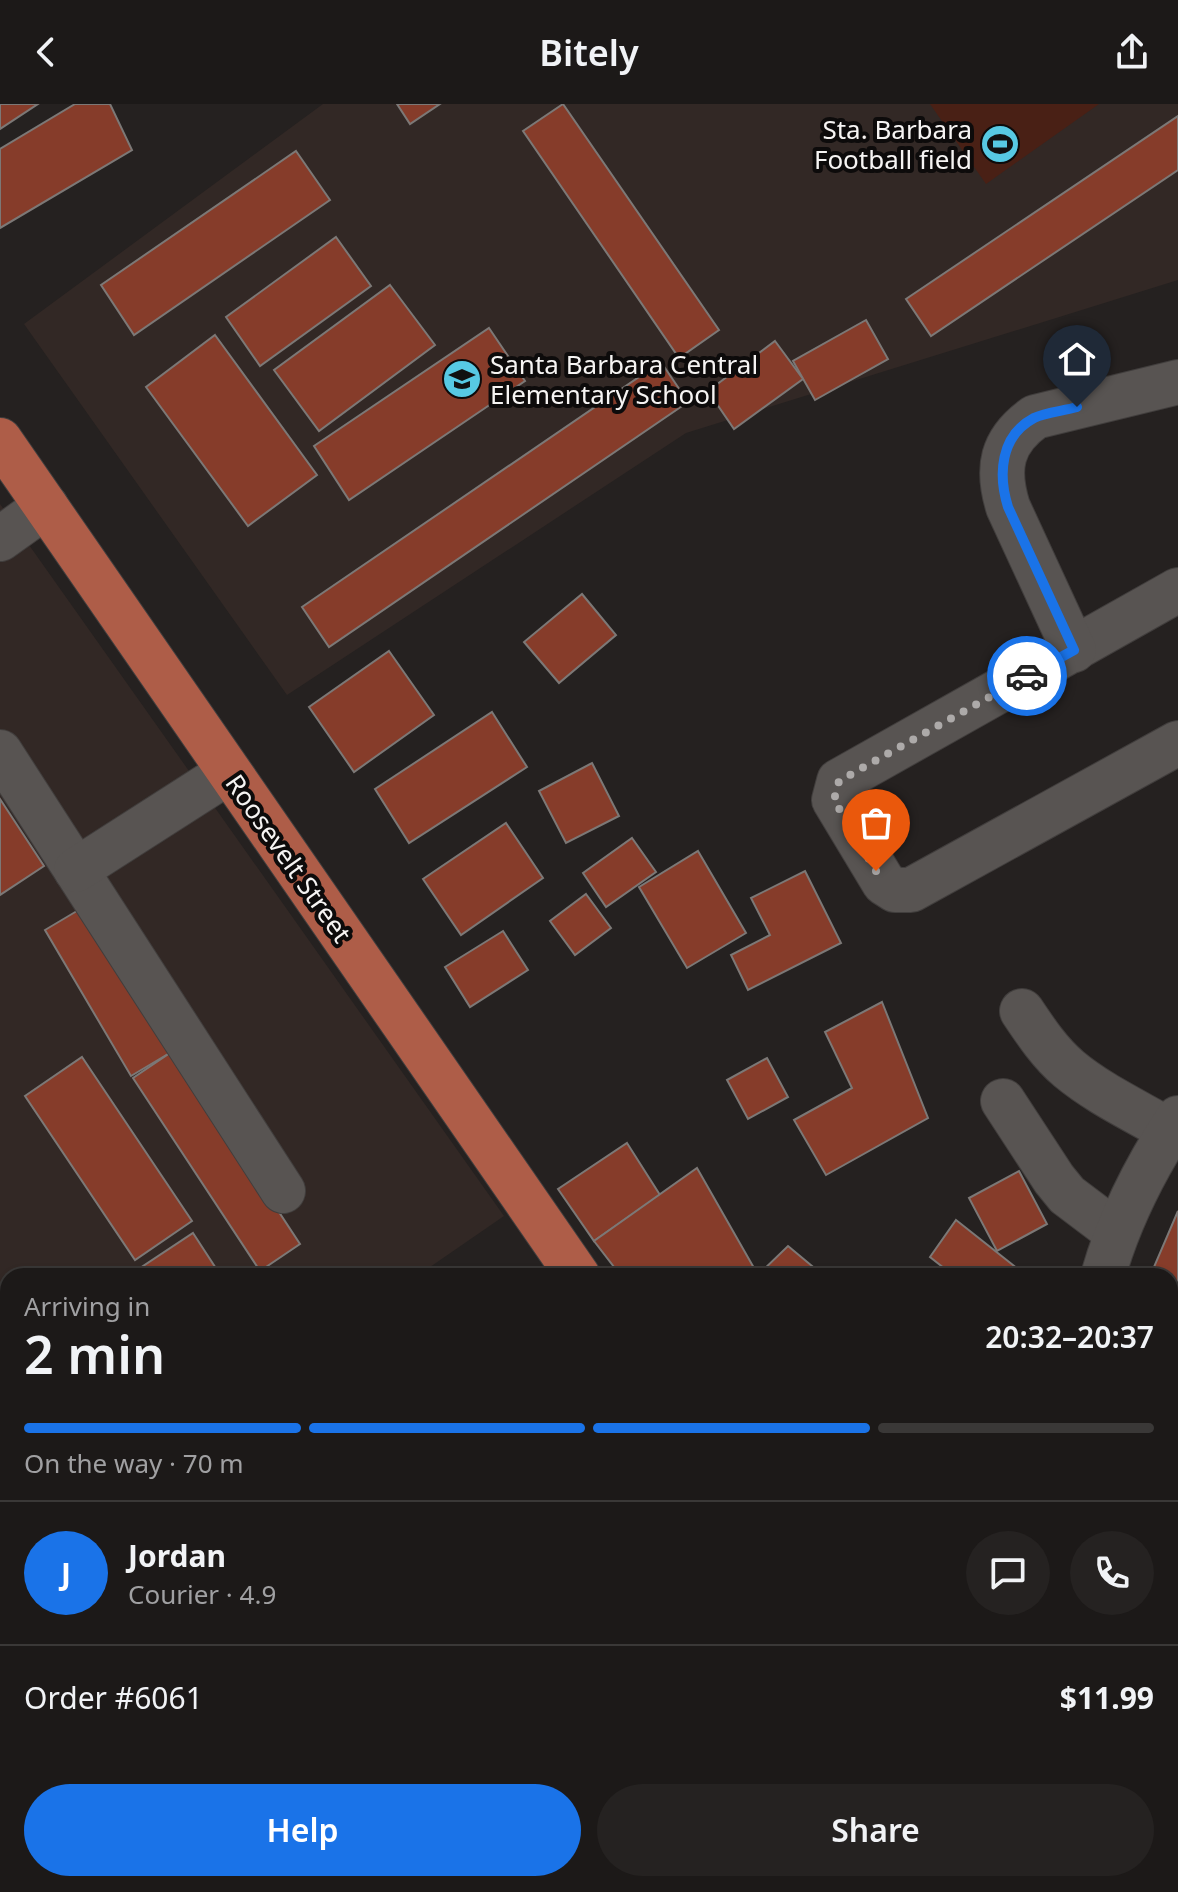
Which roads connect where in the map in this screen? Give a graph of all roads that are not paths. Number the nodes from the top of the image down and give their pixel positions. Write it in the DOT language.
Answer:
graph roads {
  1 [pos="1178,382"];
  2 [pos="0,440"];
  3 [pos="46,506"];
  4 [pos="0,539"];
  5 [pos="1178,590"];
  6 [pos="1074,650"];
  7 [pos="1178,743"];
  8 [pos="0,752"];
  9 [pos="229,772"];
  10 [pos="76,870"];
  11 [pos="1022,1011"];
  12 [pos="1003,1101"];
  13 [pos="1174,1124"];
  14 [pos="283,1191"];
  15 [pos="1116,1232"];
  16 [pos="572,1268"];
  17 [pos="1105,1268"];
  1 -- 6 [label="street"];
  2 -- 3 [label="main road, Roosevelt Street"];
  3 -- 4 [label="street"];
  3 -- 9 [label="main road, Roosevelt Street"];
  5 -- 6 [label="street"];
  6 -- 7 [label="street"];
  8 -- 10 [label="street"];
  9 -- 10 [label="street"];
  9 -- 16 [label="main road, Roosevelt Street"];
  10 -- 14 [label="street"];
  11 -- 13 [label="street"];
  12 -- 15 [label="street"];
  13 -- 15 [label="street"];
  15 -- 17 [label="street"];
}
